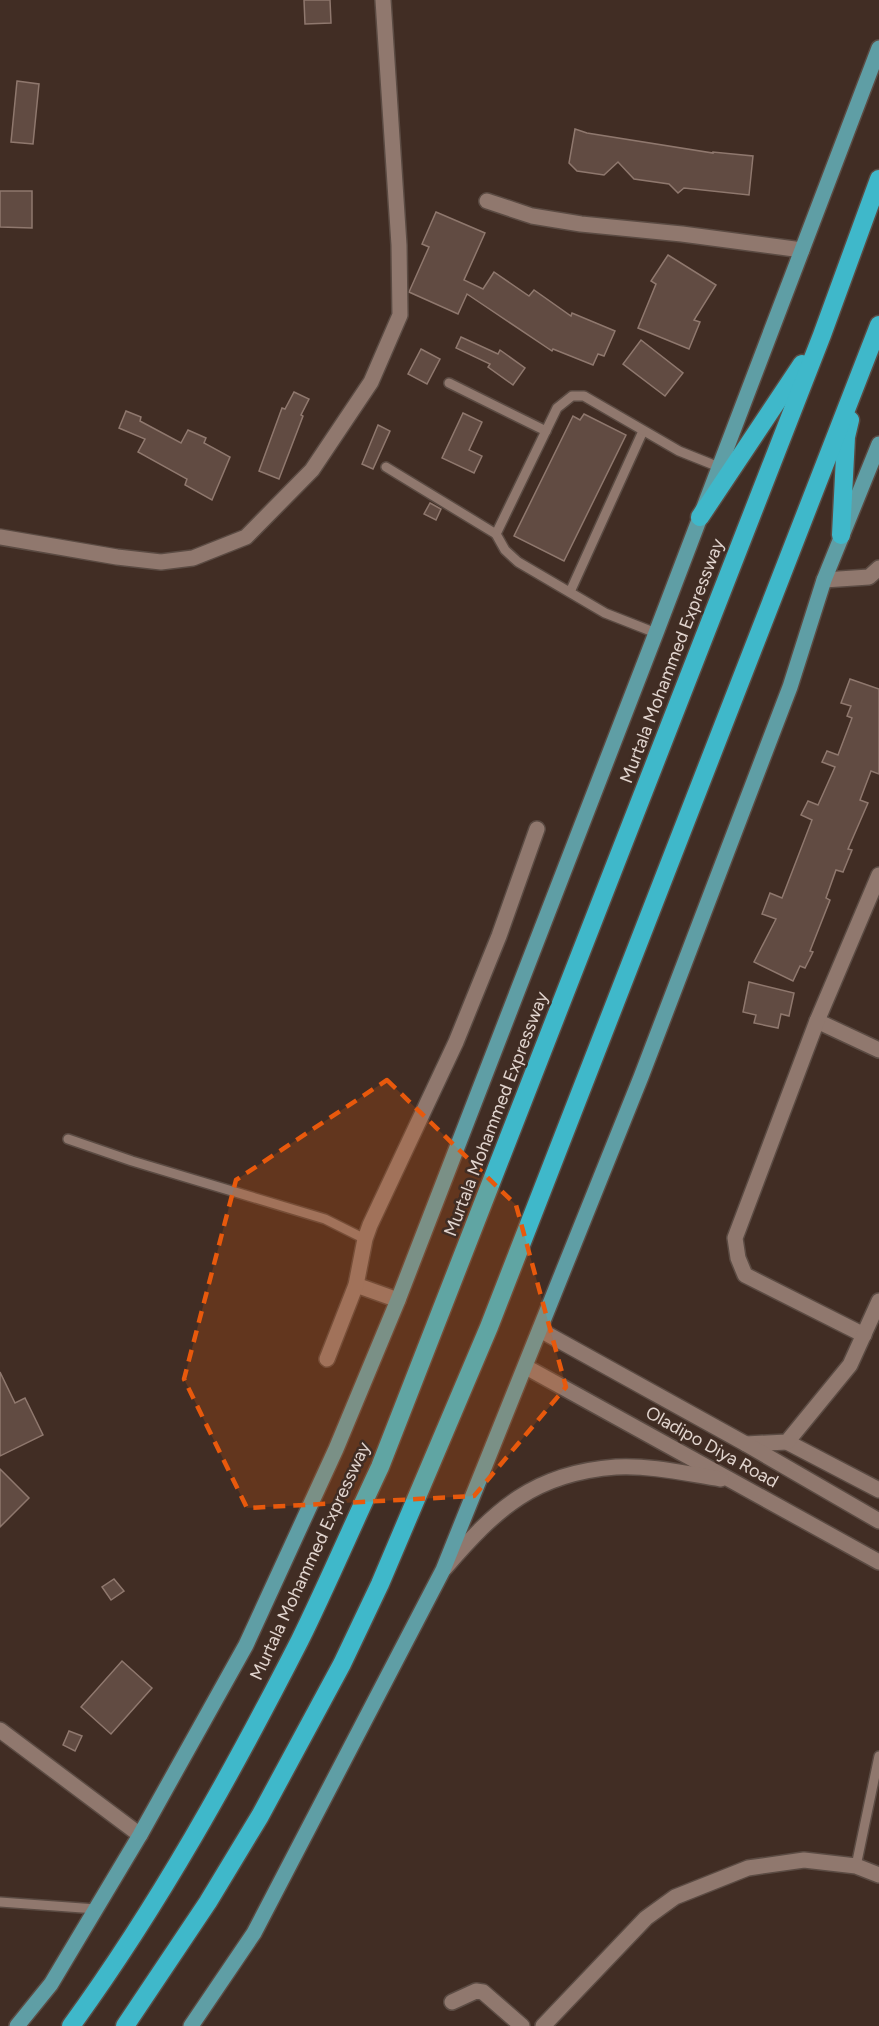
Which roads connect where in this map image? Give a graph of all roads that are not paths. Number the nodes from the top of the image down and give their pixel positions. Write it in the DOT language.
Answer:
graph roads {
  1 [pos="383,0"];
  2 [pos="879,48"];
  3 [pos="879,179"];
  4 [pos="487,201"];
  5 [pos="802,250"];
  6 [pos="879,325"];
  7 [pos="822,335"];
  8 [pos="861,368"];
  9 [pos="449,382"];
  10 [pos="546,431"];
  11 [pos="644,431"];
  12 [pos="879,444"];
  13 [pos="719,466"];
  14 [pos="386,467"];
  15 [pos="700,517"];
  16 [pos="496,534"];
  17 [pos="841,535"];
  18 [pos="0,537"];
  19 [pos="879,568"];
  20 [pos="824,580"];
  21 [pos="570,592"];
  22 [pos="656,633"];
  23 [pos="537,829"];
  24 [pos="879,874"];
  25 [pos="817,1021"];
  26 [pos="879,1050"];
  27 [pos="68,1139"];
  28 [pos="365,1239"];
  29 [pos="356,1285"];
  30 [pos="398,1300"];
  31 [pos="879,1301"];
  32 [pos="540,1330"];
  33 [pos="864,1335"];
  34 [pos="327,1359"];
  35 [pos="526,1367"];
  36 [pos="787,1442"];
  37 [pos="746,1444"];
  38 [pos="730,1480"];
  39 [pos="879,1490"];
  40 [pos="879,1521"];
  41 [pos="879,1562"];
  42 [pos="443,1570"];
  43 [pos="0,1730"];
  44 [pos="879,1756"];
  45 [pos="140,1835"];
  46 [pos="856,1866"];
  47 [pos="879,1875"];
  48 [pos="0,1902"];
  49 [pos="96,1909"];
  50 [pos="452,2002"];
  51 [pos="17,2026"];
  52 [pos="71,2026"];
  53 [pos="125,2026"];
  54 [pos="192,2026"];
  55 [pos="522,2026"];
  56 [pos="543,2026"];
  1 -- 18 [label="street"];
  2 -- 5 [label="main road"];
  3 -- 7 [label="highway, Murtala Mohammed Expressway"];
  4 -- 5 [label="street"];
  5 -- 13 [label="main road"];
  6 -- 8 [label="highway"];
  7 -- 15 [label="highway"];
  7 -- 52 [label="highway, Murtala Mohammed Expressway"];
  8 -- 17 [label="highway"];
  8 -- 53 [label="highway"];
  9 -- 10 [label="lane"];
  10 -- 11 [label="lane"];
  10 -- 16 [label="lane"];
  11 -- 13 [label="lane"];
  11 -- 21 [label="lane"];
  12 -- 17 [label="main road"];
  13 -- 15 [label="main road"];
  14 -- 16 [label="lane"];
  15 -- 22 [label="main road"];
  16 -- 21 [label="lane"];
  17 -- 20 [label="main road"];
  19 -- 20 [label="street"];
  20 -- 32 [label="main road"];
  21 -- 22 [label="lane"];
  22 -- 30 [label="main road"];
  23 -- 28 [label="street"];
  24 -- 25 [label="street"];
  25 -- 26 [label="street"];
  25 -- 33 [label="street"];
  27 -- 28 [label="lane"];
  28 -- 29 [label="street"];
  29 -- 30 [label="street"];
  29 -- 34 [label="street"];
  30 -- 45 [label="main road"];
  31 -- 33 [label="street"];
  32 -- 35 [label="main road"];
  32 -- 37 [label="street, Oladipo Diya Road"];
  33 -- 36 [label="street"];
  35 -- 38 [label="street, Oladipo Diya Road"];
  35 -- 42 [label="main road"];
  36 -- 37 [label="street"];
  36 -- 39 [label="street"];
  37 -- 40 [label="street, Oladipo Diya Road"];
  38 -- 41 [label="street, Oladipo Diya Road"];
  38 -- 42 [label="street"];
  42 -- 54 [label="main road"];
  43 -- 45 [label="street"];
  44 -- 46 [label="lane"];
  45 -- 49 [label="main road"];
  46 -- 47 [label="street"];
  46 -- 56 [label="street"];
  48 -- 49 [label="lane"];
  49 -- 51 [label="main road"];
  50 -- 55 [label="street"];
}
